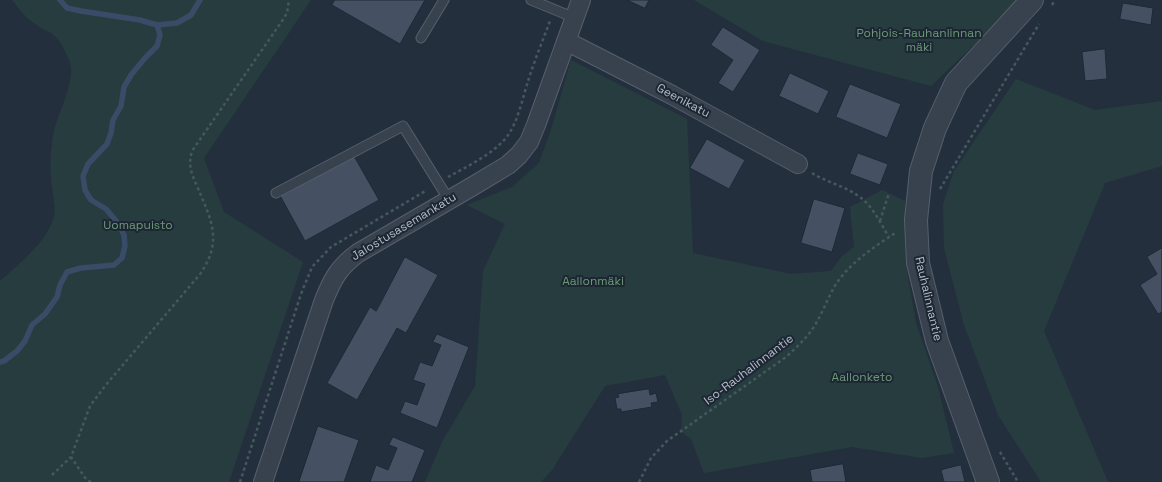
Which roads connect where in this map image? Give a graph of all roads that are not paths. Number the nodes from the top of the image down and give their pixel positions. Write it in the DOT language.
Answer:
graph roads {
  1 [pos="444,0"];
  2 [pos="531,0"];
  3 [pos="582,0"];
  4 [pos="1040,5"];
  5 [pos="575,18"];
  6 [pos="420,38"];
  7 [pos="566,41"];
  8 [pos="798,164"];
  9 [pos="276,193"];
  10 [pos="448,200"];
  11 [pos="264,482"];
  12 [pos="988,482"];
  1 -- 6 [label="lane"];
  2 -- 5 [label="lane"];
  3 -- 5 [label="street, Jalostusasemankatu"];
  4 -- 12 [label="street, Rauhalinnantie"];
  5 -- 7 [label="street, Jalostusasemankatu"];
  7 -- 8 [label="street, Geenikatu"];
  7 -- 10 [label="street, Jalostusasemankatu"];
  9 -- 10 [label="lane"];
  10 -- 11 [label="street, Jalostusasemankatu"];
}
